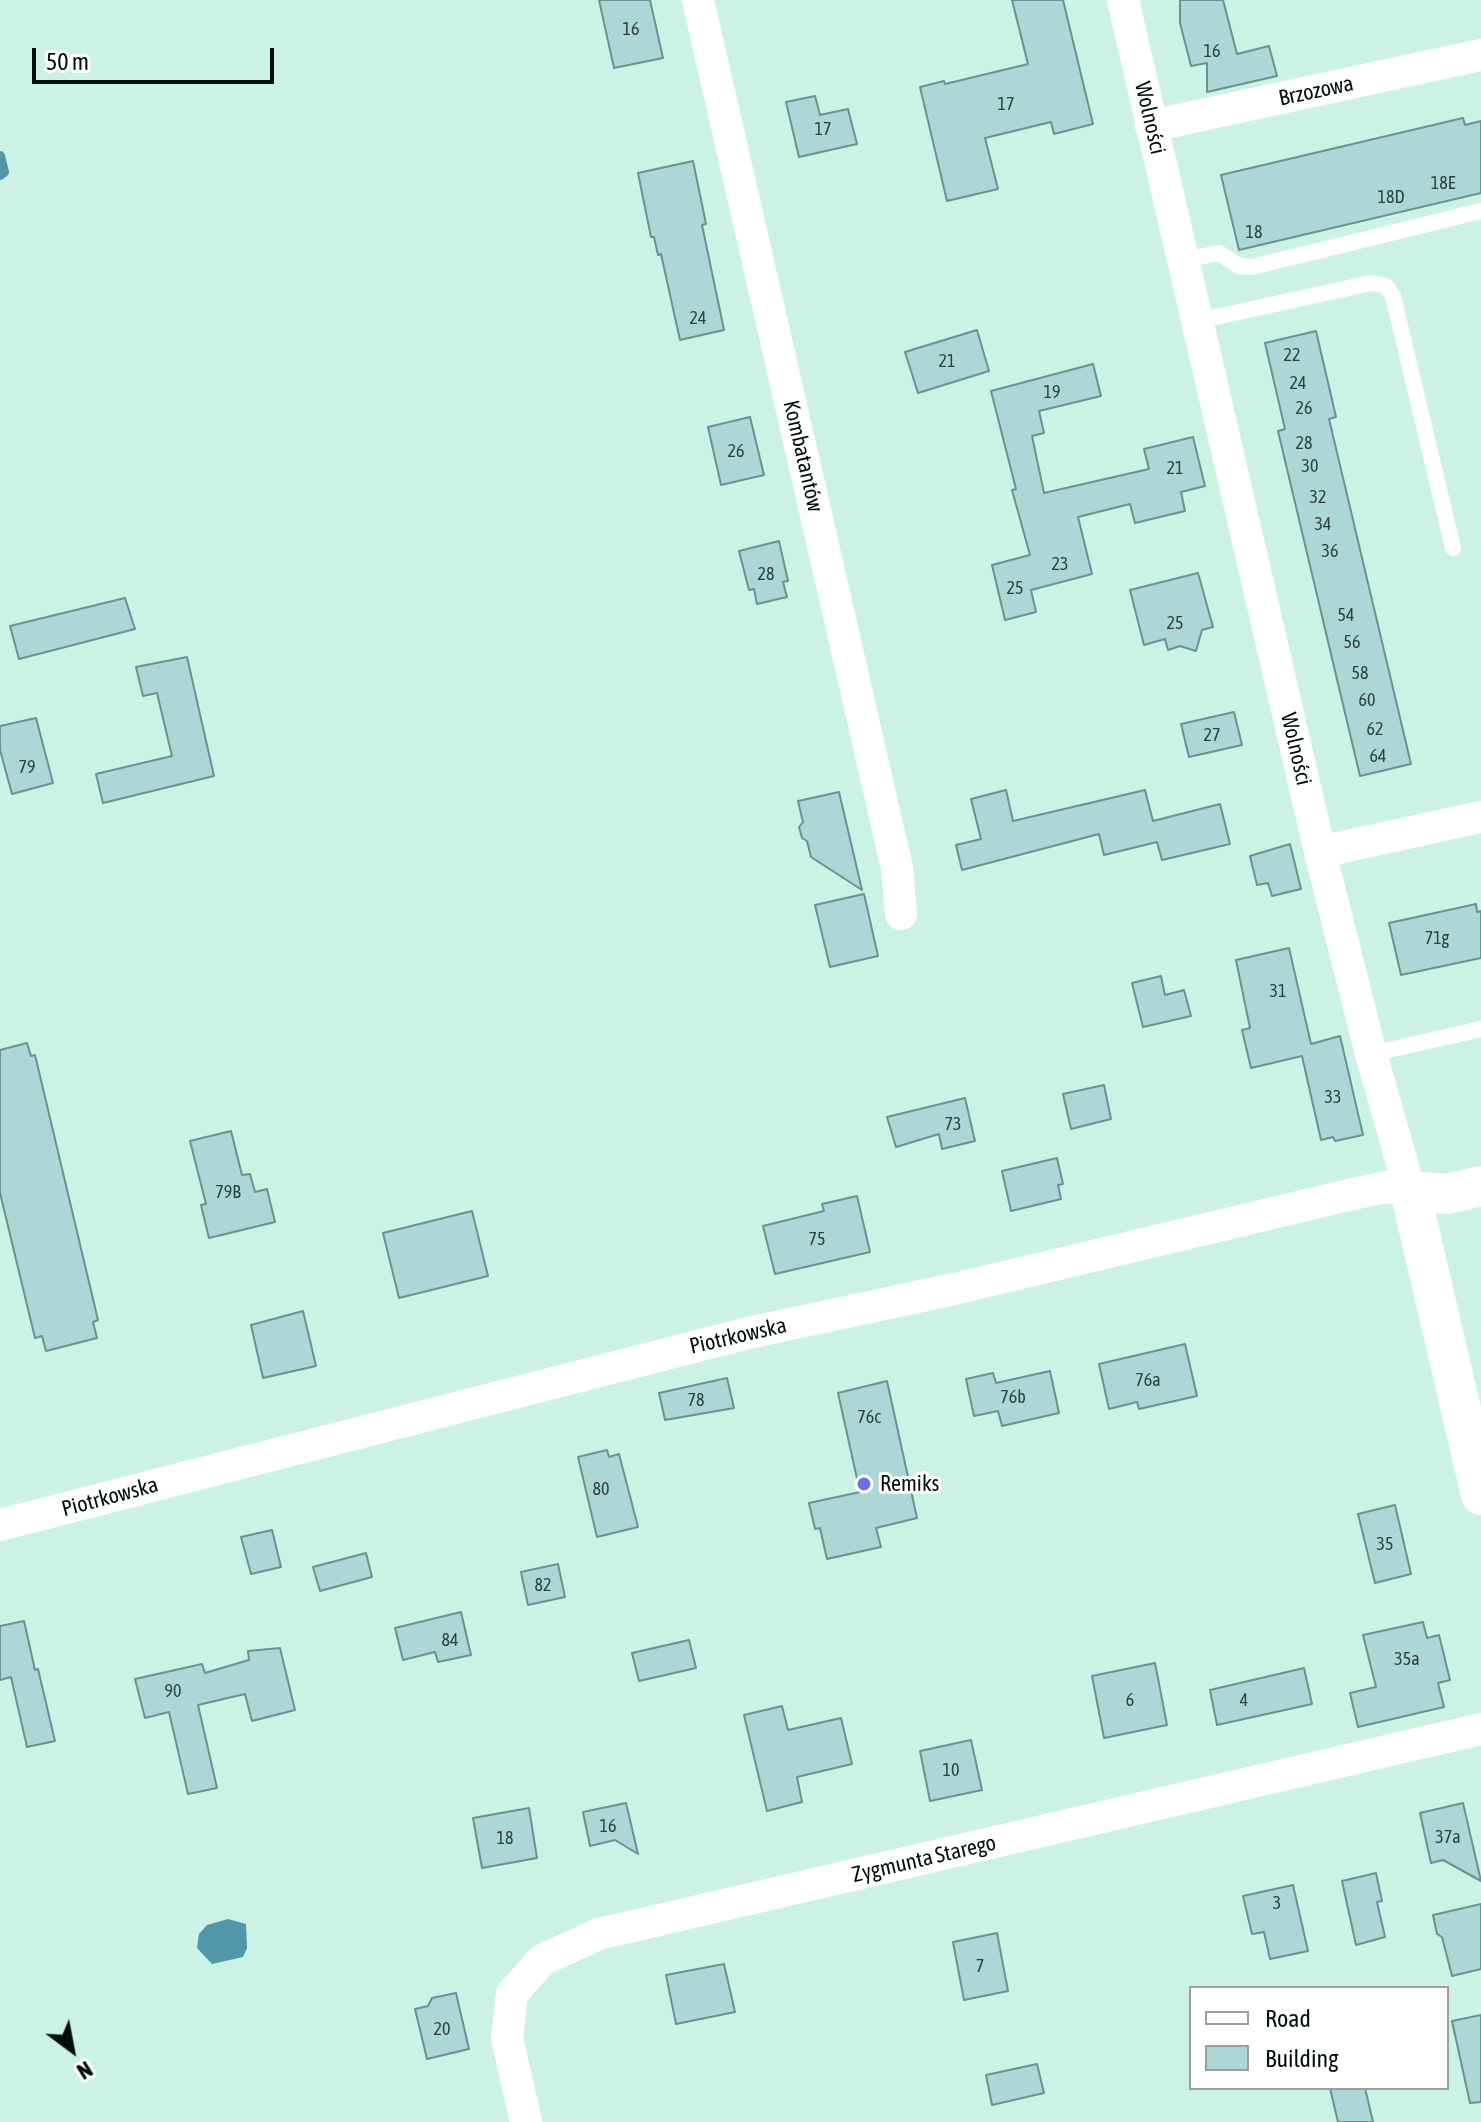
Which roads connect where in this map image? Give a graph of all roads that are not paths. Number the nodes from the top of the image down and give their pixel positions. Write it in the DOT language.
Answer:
graph roads {
  1 [pos="698,0"];
  2 [pos="1123,0"];
  3 [pos="1481,55"];
  4 [pos="1151,126"];
  5 [pos="1481,211"];
  6 [pos="1184,260"];
  7 [pos="1198,321"];
  8 [pos="1453,548"];
  9 [pos="1481,817"];
  10 [pos="1320,852"];
  11 [pos="901,914"];
  12 [pos="1481,1029"];
  13 [pos="1371,1054"];
  14 [pos="1481,1186"];
  15 [pos="1410,1191"];
  16 [pos="1481,1495"];
  17 [pos="0,1525"];
  18 [pos="1481,1729"];
  19 [pos="526,2122"];
  1 -- 11 [label="street, Kombatantów"];
  2 -- 4 [label="street, Wolności"];
  3 -- 4 [label="street, Brzozowa"];
  4 -- 6 [label="street, Wolności"];
  5 -- 6 [label="lane"];
  6 -- 7 [label="street, Wolności"];
  7 -- 8 [label="lane"];
  7 -- 10 [label="street, Wolności"];
  9 -- 10 [label="street"];
  10 -- 13 [label="street, Wolności"];
  12 -- 13 [label="lane"];
  13 -- 15 [label="street, Wolności"];
  14 -- 15 [label="street, Piotrkowska"];
  15 -- 16 [label="street, Wolności"];
  15 -- 17 [label="street, Piotrkowska"];
  18 -- 19 [label="street, Zygmunta Starego"];
}
